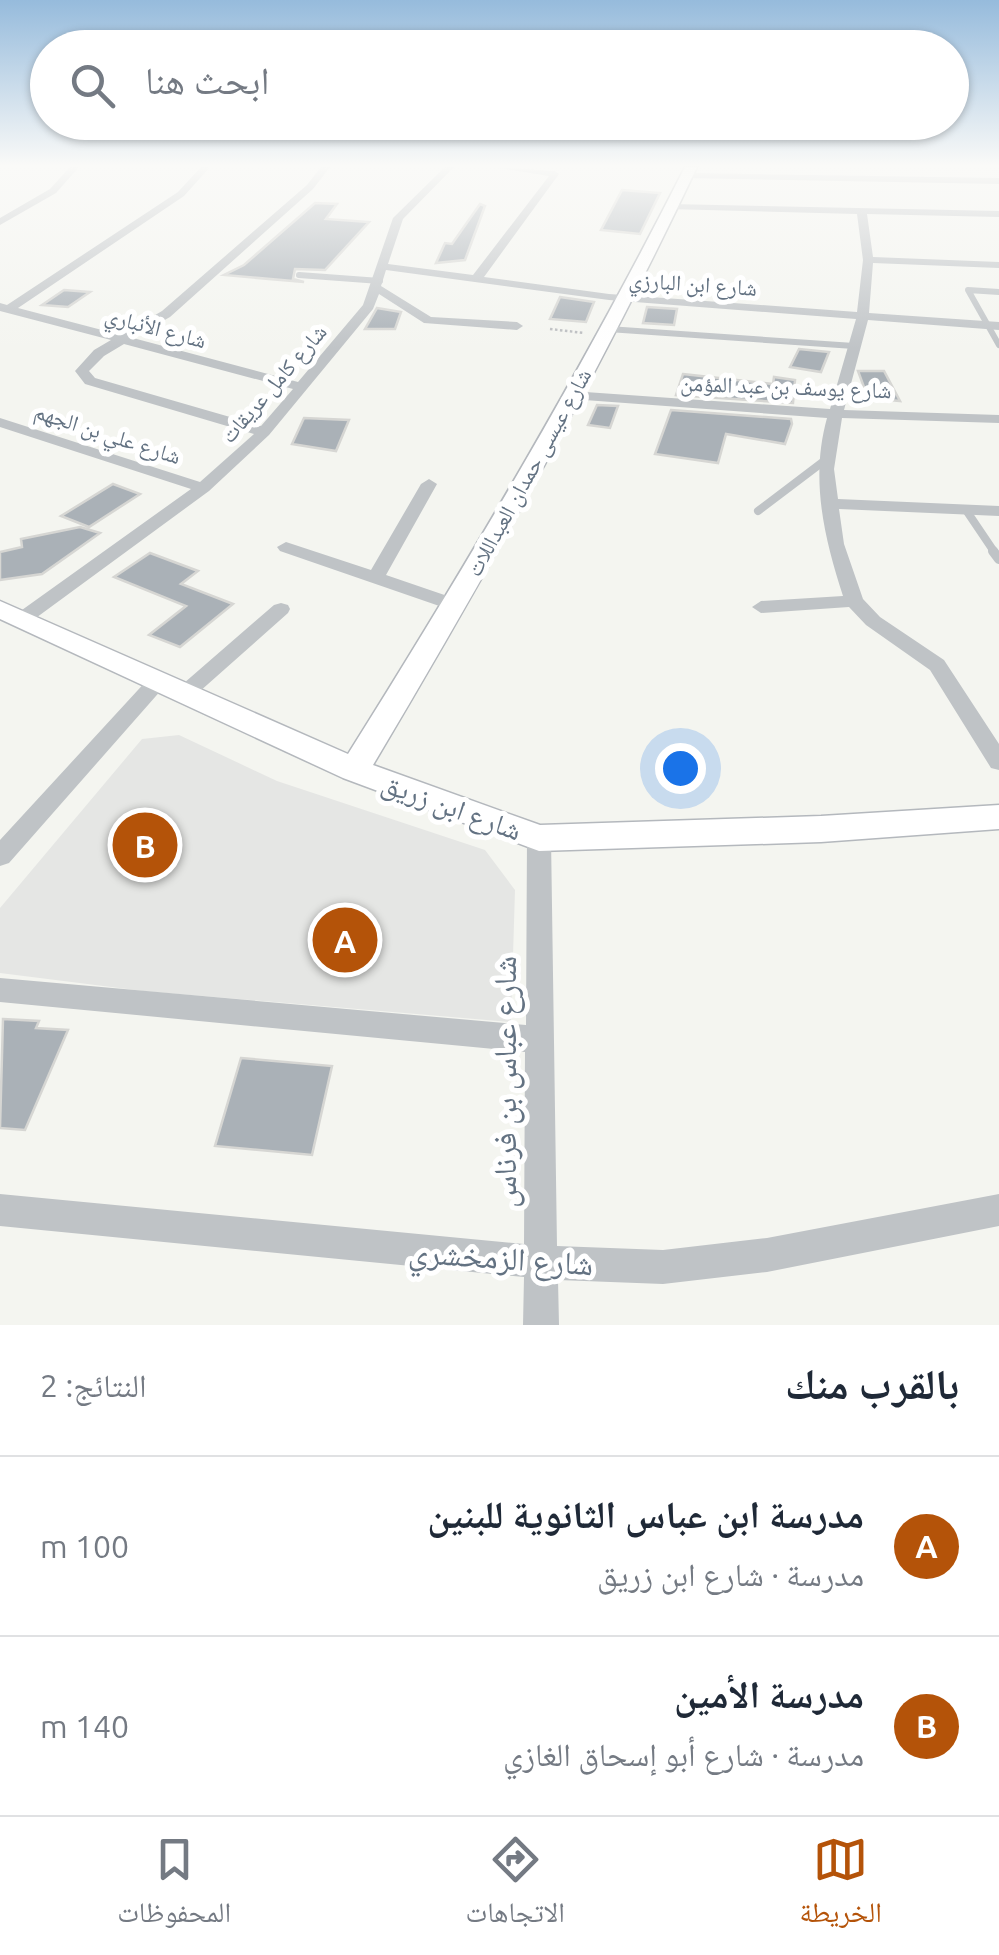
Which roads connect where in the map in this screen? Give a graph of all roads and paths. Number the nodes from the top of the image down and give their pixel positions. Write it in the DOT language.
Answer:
graph roads {
  1 [pos="127,229"];
  2 [pos="263,229"];
  3 [pos="395,229"];
  4 [pos="514,229"];
  5 [pos="660,229"];
  6 [pos="864,229"];
  7 [pos="868,260"];
  8 [pos="999,266"];
  9 [pos="299,276"];
  10 [pos="478,277"];
  11 [pos="381,279"];
  12 [pos="999,292"];
  13 [pos="627,298"];
  14 [pos="4,308"];
  15 [pos="863,316"];
  16 [pos="992,325"];
  17 [pos="517,326"];
  18 [pos="550,329"];
  19 [pos="606,332"];
  20 [pos="125,339"];
  21 [pos="999,345"];
  22 [pos="854,346"];
  23 [pos="301,387"];
  24 [pos="570,395"];
  25 [pos="836,414"];
  26 [pos="999,419"];
  27 [pos="0,422"];
  28 [pos="264,432"];
  29 [pos="828,458"];
  30 [pos="430,484"];
  31 [pos="203,488"];
  32 [pos="828,504"];
  33 [pos="966,510"];
  34 [pos="758,511"];
  35 [pos="999,512"];
  36 [pos="286,548"];
  37 [pos="999,559"];
  38 [pos="376,578"];
  39 [pos="854,601"];
  40 [pos="454,605"];
  41 [pos="762,607"];
  42 [pos="281,610"];
  43 [pos="11,614"];
  44 [pos="170,689"];
  45 [pos="999,762"];
  46 [pos="354,770"];
  47 [pos="999,817"];
  48 [pos="538,838"];
  49 [pos="0,856"];
  50 [pos="0,990"];
  51 [pos="538,1040"];
  52 [pos="0,1210"];
  53 [pos="999,1210"];
  54 [pos="540,1262"];
  55 [pos="541,1325"];
  1 -- 14 [label="street"];
  2 -- 20 [label="street"];
  3 -- 11 [label="street, شارع كامل عريقات"];
  4 -- 10 [label="street"];
  5 -- 13 [label="street, شارع عيسى حمدان العبداللات"];
  6 -- 7 [label="street"];
  7 -- 8 [label="street"];
  7 -- 15 [label="street"];
  9 -- 11 [label="lane"];
  10 -- 11 [label="street, شارع ابن البارزي"];
  10 -- 13 [label="street, شارع ابن البارزي"];
  11 -- 17 [label="street"];
  11 -- 23 [label="street, شارع كامل عريقات"];
  12 -- 16 [label="lane"];
  13 -- 15 [label="street, شارع ابن البارزي"];
  13 -- 19 [label="street, شارع عيسى حمدان العبداللات"];
  14 -- 20 [label="street, شارع الأنباري"];
  15 -- 16 [label="street, شارع ابن البارزي"];
  15 -- 22 [label="street"];
  16 -- 21 [label="lane"];
  18 -- 19 [label="path"];
  19 -- 22 [label="lane"];
  19 -- 24 [label="street, شارع عيسى حمدان العبداللات"];
  20 -- 23 [label="street, شارع الأنباري"];
  20 -- 28 [label="street"];
  22 -- 25 [label="street"];
  23 -- 28 [label="street, شارع كامل عريقات"];
  24 -- 25 [label="street, شارع يوسف بن عبد المؤمن"];
  24 -- 40 [label="street, شارع عيسى حمدان العبداللات"];
  25 -- 26 [label="street, شارع يوسف بن عبد المؤمن"];
  25 -- 29 [label="street"];
  27 -- 31 [label="street, شارع علي بن الجهم"];
  28 -- 31 [label="street, شارع كامل عريقات"];
  29 -- 32 [label="street"];
  29 -- 34 [label="lane"];
  30 -- 38 [label="street"];
  31 -- 43 [label="street, شارع كامل عريقات"];
  32 -- 33 [label="street"];
  32 -- 39 [label="street"];
  33 -- 35 [label="street"];
  33 -- 37 [label="lane"];
  36 -- 38 [label="street"];
  38 -- 40 [label="street"];
  39 -- 41 [label="street"];
  39 -- 45 [label="street"];
  40 -- 46 [label="street, شارع عيسى حمدان العبداللات"];
  42 -- 44 [label="street"];
  43 -- 44 [label="street, شارع ابن زريق"];
  44 -- 46 [label="street, شارع ابن زريق"];
  44 -- 49 [label="street"];
  46 -- 48 [label="street, شارع ابن زريق"];
  47 -- 48 [label="street, شارع ابن زريق"];
  48 -- 51 [label="street, شارع عباس بن فرناس"];
  50 -- 51 [label="street"];
  51 -- 54 [label="street, شارع عباس بن فرناس"];
  52 -- 54 [label="street, شارع الزمخشري"];
  53 -- 54 [label="street, شارع الزمخشري"];
  54 -- 55 [label="street, شارع عباس بن فرناس"];
}
